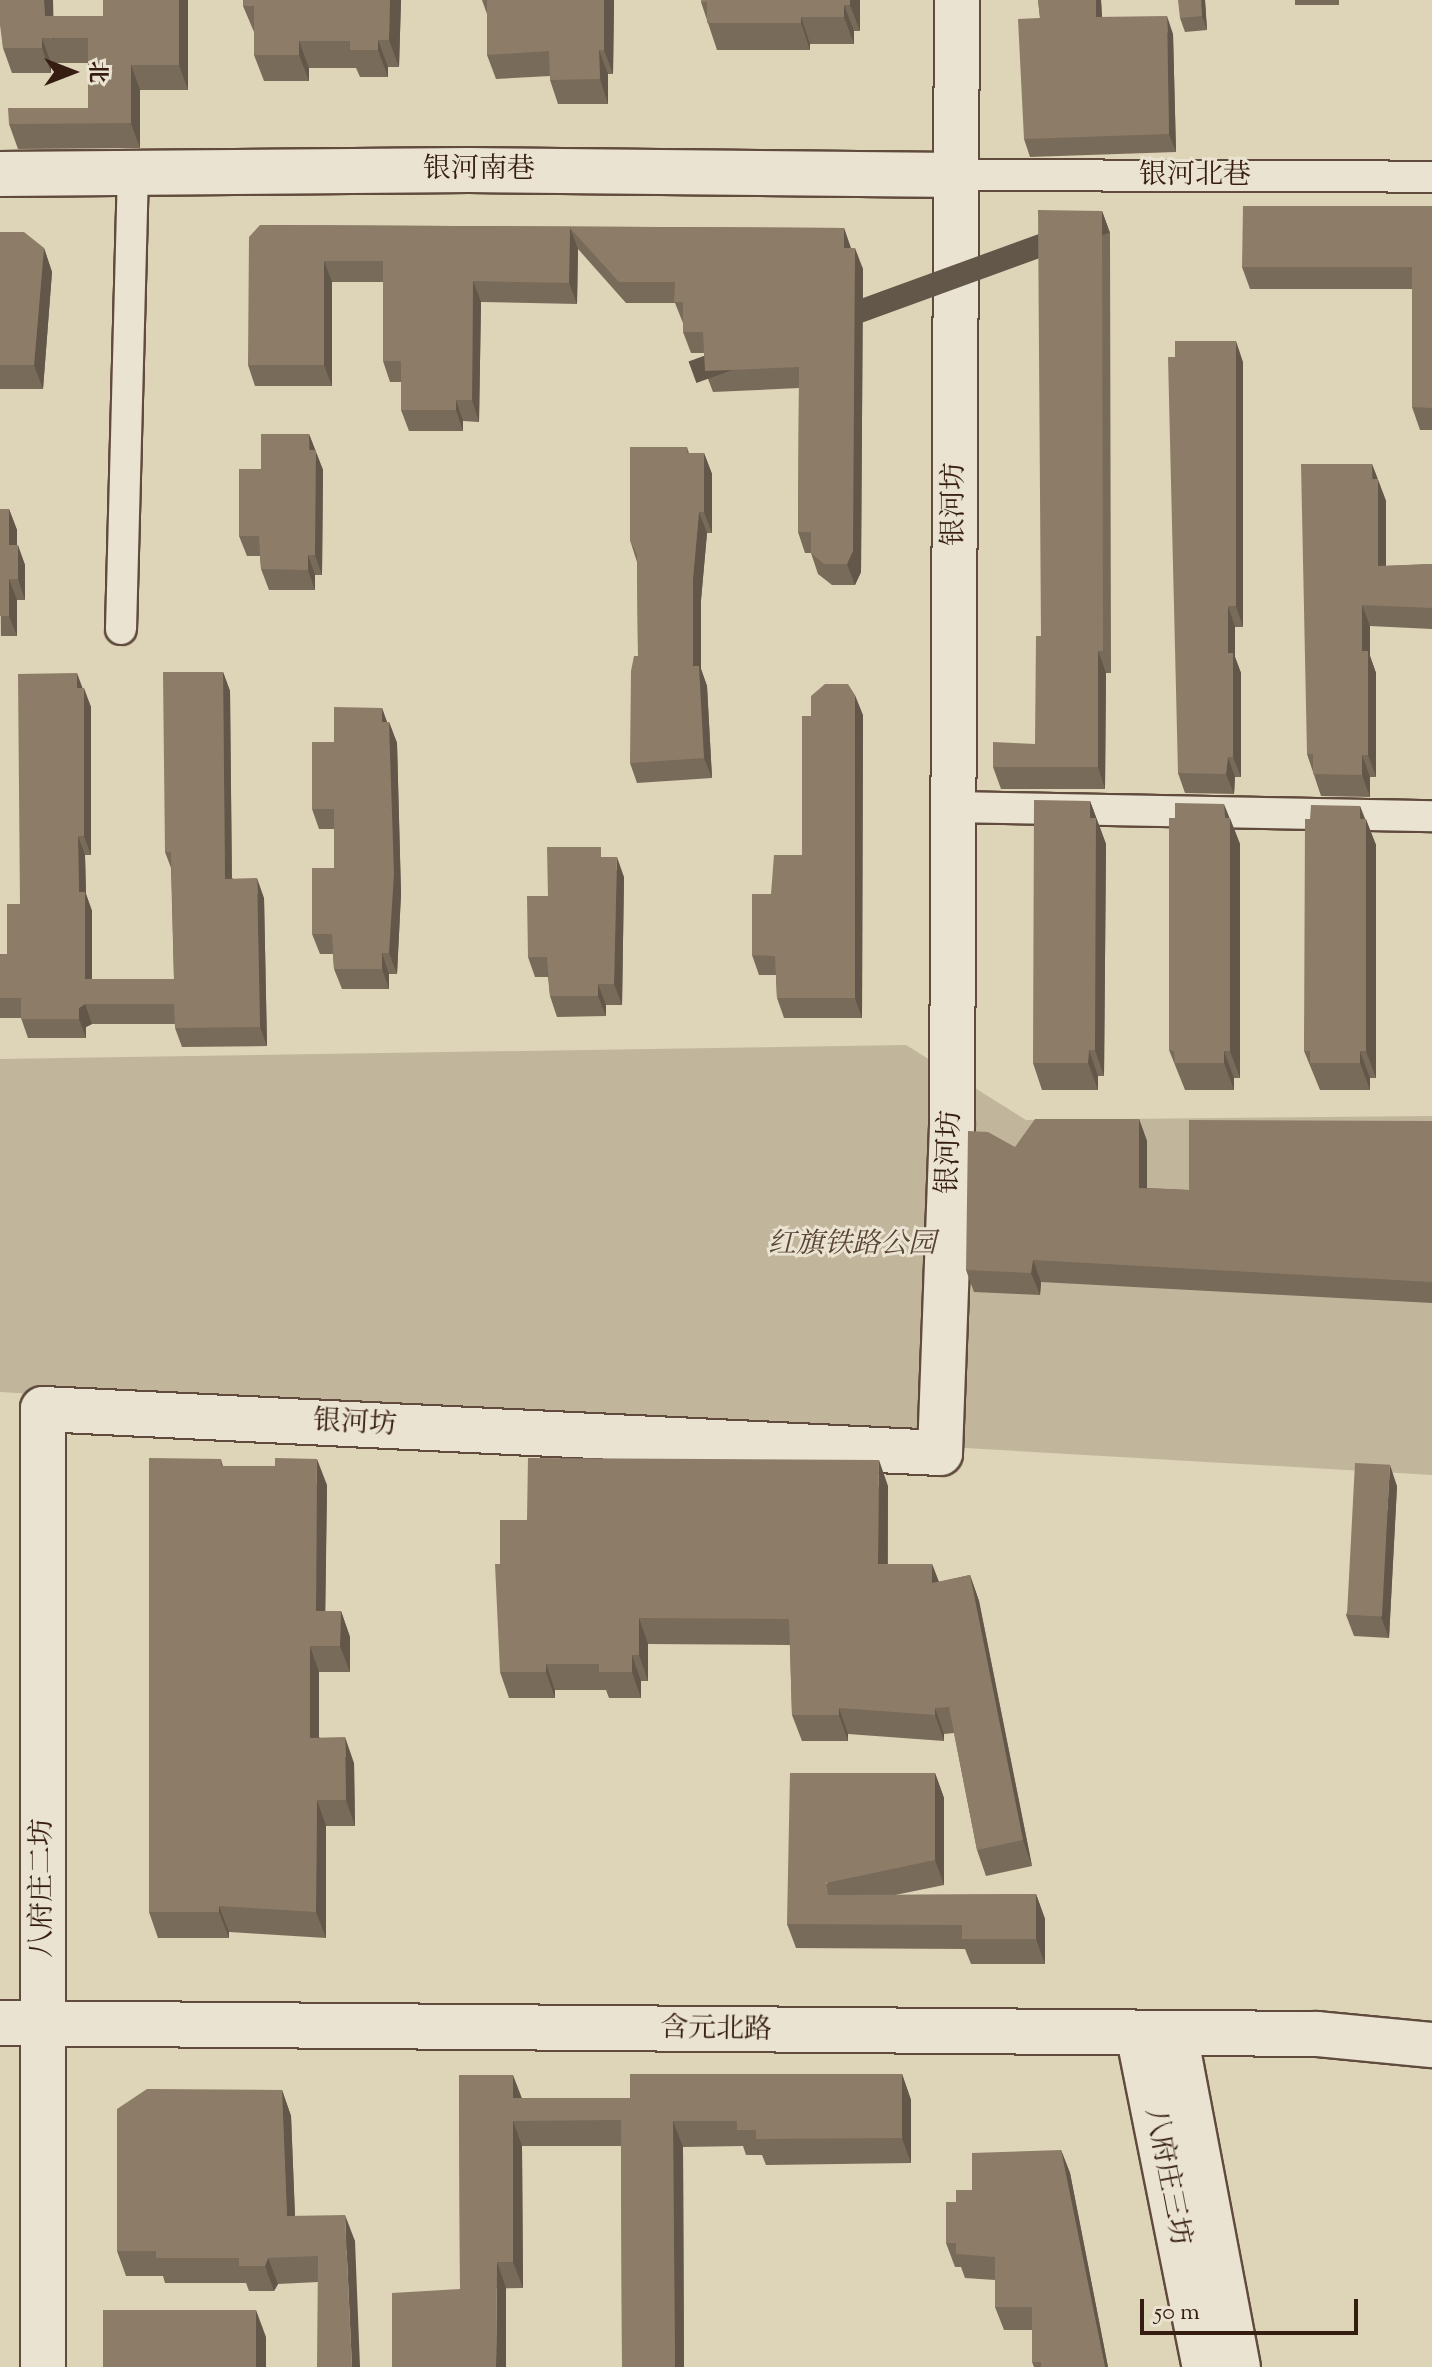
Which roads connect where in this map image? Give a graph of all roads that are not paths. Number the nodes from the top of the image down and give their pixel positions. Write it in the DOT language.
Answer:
graph roads {
  1 [pos="957,0"];
  2 [pos="133,173"];
  3 [pos="0,174"];
  4 [pos="957,175"];
  5 [pos="1432,177"];
  6 [pos="121,629"];
  7 [pos="954,807"];
  8 [pos="1432,816"];
  9 [pos="43,1409"];
  10 [pos="0,2023"];
  11 [pos="43,2023"];
  12 [pos="1157,2034"];
  13 [pos="1432,2045"];
  14 [pos="43,2367"];
  15 [pos="1205,2367"];
  16 [pos="1238,2367"];
  1 -- 4 [label="street, 银河坊"];
  2 -- 3 [label="street, 银河南巷"];
  2 -- 4 [label="street, 银河南巷"];
  2 -- 6 [label="street"];
  4 -- 5 [label="street, 银河北巷"];
  4 -- 7 [label="street, 银河坊"];
  7 -- 8 [label="street"];
  7 -- 9 [label="street, 银河坊"];
  9 -- 11 [label="street, 八府庄二坊"];
  10 -- 11 [label="street, 含元北路"];
  11 -- 12 [label="street, 含元北路"];
  11 -- 14 [label="street, 八府庄二坊"];
  12 -- 13 [label="street, 含元北路"];
  12 -- 15 [label="street, 八府庄三坊"];
  12 -- 16 [label="street, 八府庄三坊"];
}
